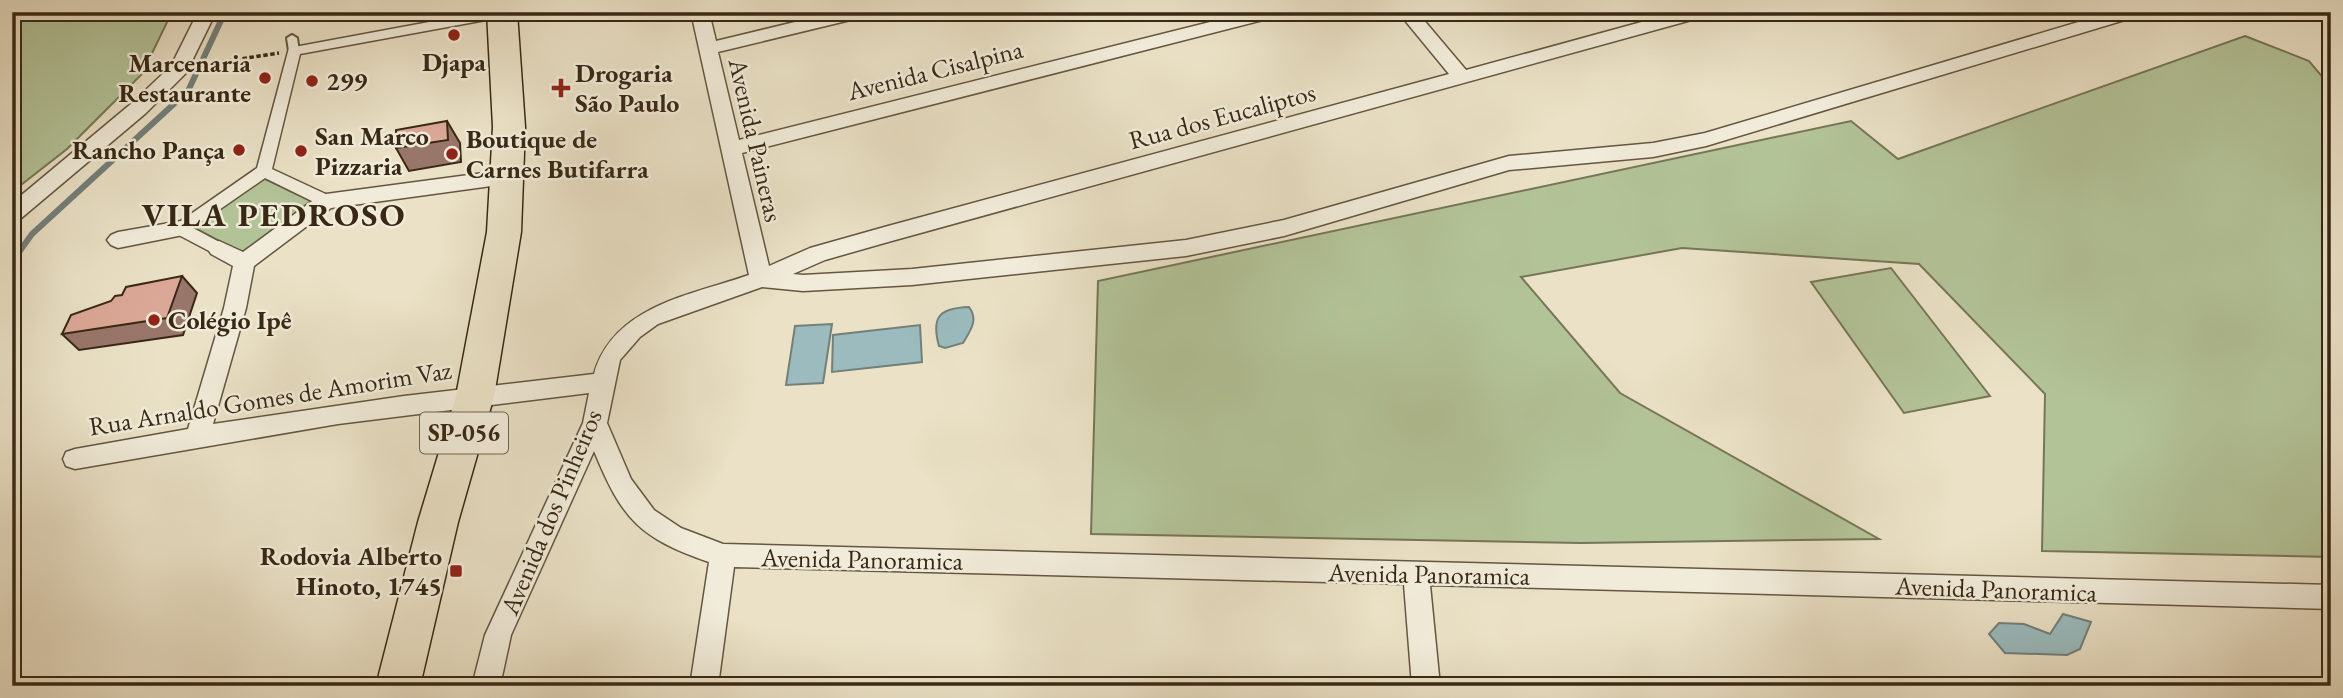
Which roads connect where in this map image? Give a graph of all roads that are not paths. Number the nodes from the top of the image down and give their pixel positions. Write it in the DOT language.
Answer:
graph roads {
  1 [pos="207,12"];
  2 [pos="701,12"];
  3 [pos="861,12"];
  4 [pos="1273,12"];
  5 [pos="1407,12"];
  6 [pos="1700,12"];
  7 [pos="2132,12"];
  8 [pos="502,13"];
  9 [pos="2094,17"];
  10 [pos="709,48"];
  11 [pos="1462,77"];
  12 [pos="732,149"];
  13 [pos="264,171"];
  14 [pos="506,177"];
  15 [pos="326,201"];
  16 [pos="12,215"];
  17 [pos="181,229"];
  18 [pos="118,240"];
  19 [pos="219,249"];
  20 [pos="244,262"];
  21 [pos="761,279"];
  22 [pos="603,382"];
  23 [pos="475,396"];
  24 [pos="595,423"];
  25 [pos="198,435"];
  26 [pos="75,459"];
  27 [pos="723,555"];
  28 [pos="1416,573"];
  29 [pos="2331,597"];
  30 [pos="398,686"];
  31 [pos="486,686"];
  32 [pos="704,686"];
  33 [pos="1426,686"];
  1 -- 16 [label="street"];
  2 -- 10 [label="street, Avenida Paineras"];
  3 -- 10 [label="street"];
  4 -- 12 [label="street, Avenida Cisalpina"];
  5 -- 11 [label="street"];
  6 -- 11 [label="street, Rua dos Eucaliptos"];
  7 -- 9 [label="street"];
  8 -- 13 [label="street"];
  8 -- 14 [label="main road, SP-056"];
  9 -- 21 [label="street"];
  10 -- 12 [label="street, Avenida Paineras"];
  11 -- 21 [label="street, Rua dos Eucaliptos"];
  12 -- 21 [label="street, Avenida Paineras"];
  13 -- 15 [label="street"];
  13 -- 17 [label="street"];
  14 -- 15 [label="street"];
  14 -- 23 [label="main road, SP-056"];
  15 -- 20 [label="street"];
  17 -- 18 [label="street"];
  17 -- 19 [label="street"];
  19 -- 20 [label="street"];
  20 -- 25 [label="street"];
  21 -- 22 [label="street"];
  22 -- 23 [label="street, Avenida dos Pinheiros"];
  22 -- 24 [label="street, Avenida dos Pinheiros"];
  23 -- 25 [label="street, Rua Arnaldo Gomes de Amorim Vaz"];
  23 -- 30 [label="main road, SP-056"];
  24 -- 27 [label="street, Avenida Panoramica"];
  24 -- 31 [label="street, Avenida dos Pinheiros"];
  25 -- 26 [label="street, Rua Arnaldo Gomes de Amorim Vaz"];
  27 -- 28 [label="street, Avenida Panoramica"];
  27 -- 32 [label="street"];
  28 -- 29 [label="street, Avenida Panoramica"];
  28 -- 33 [label="street"];
}
